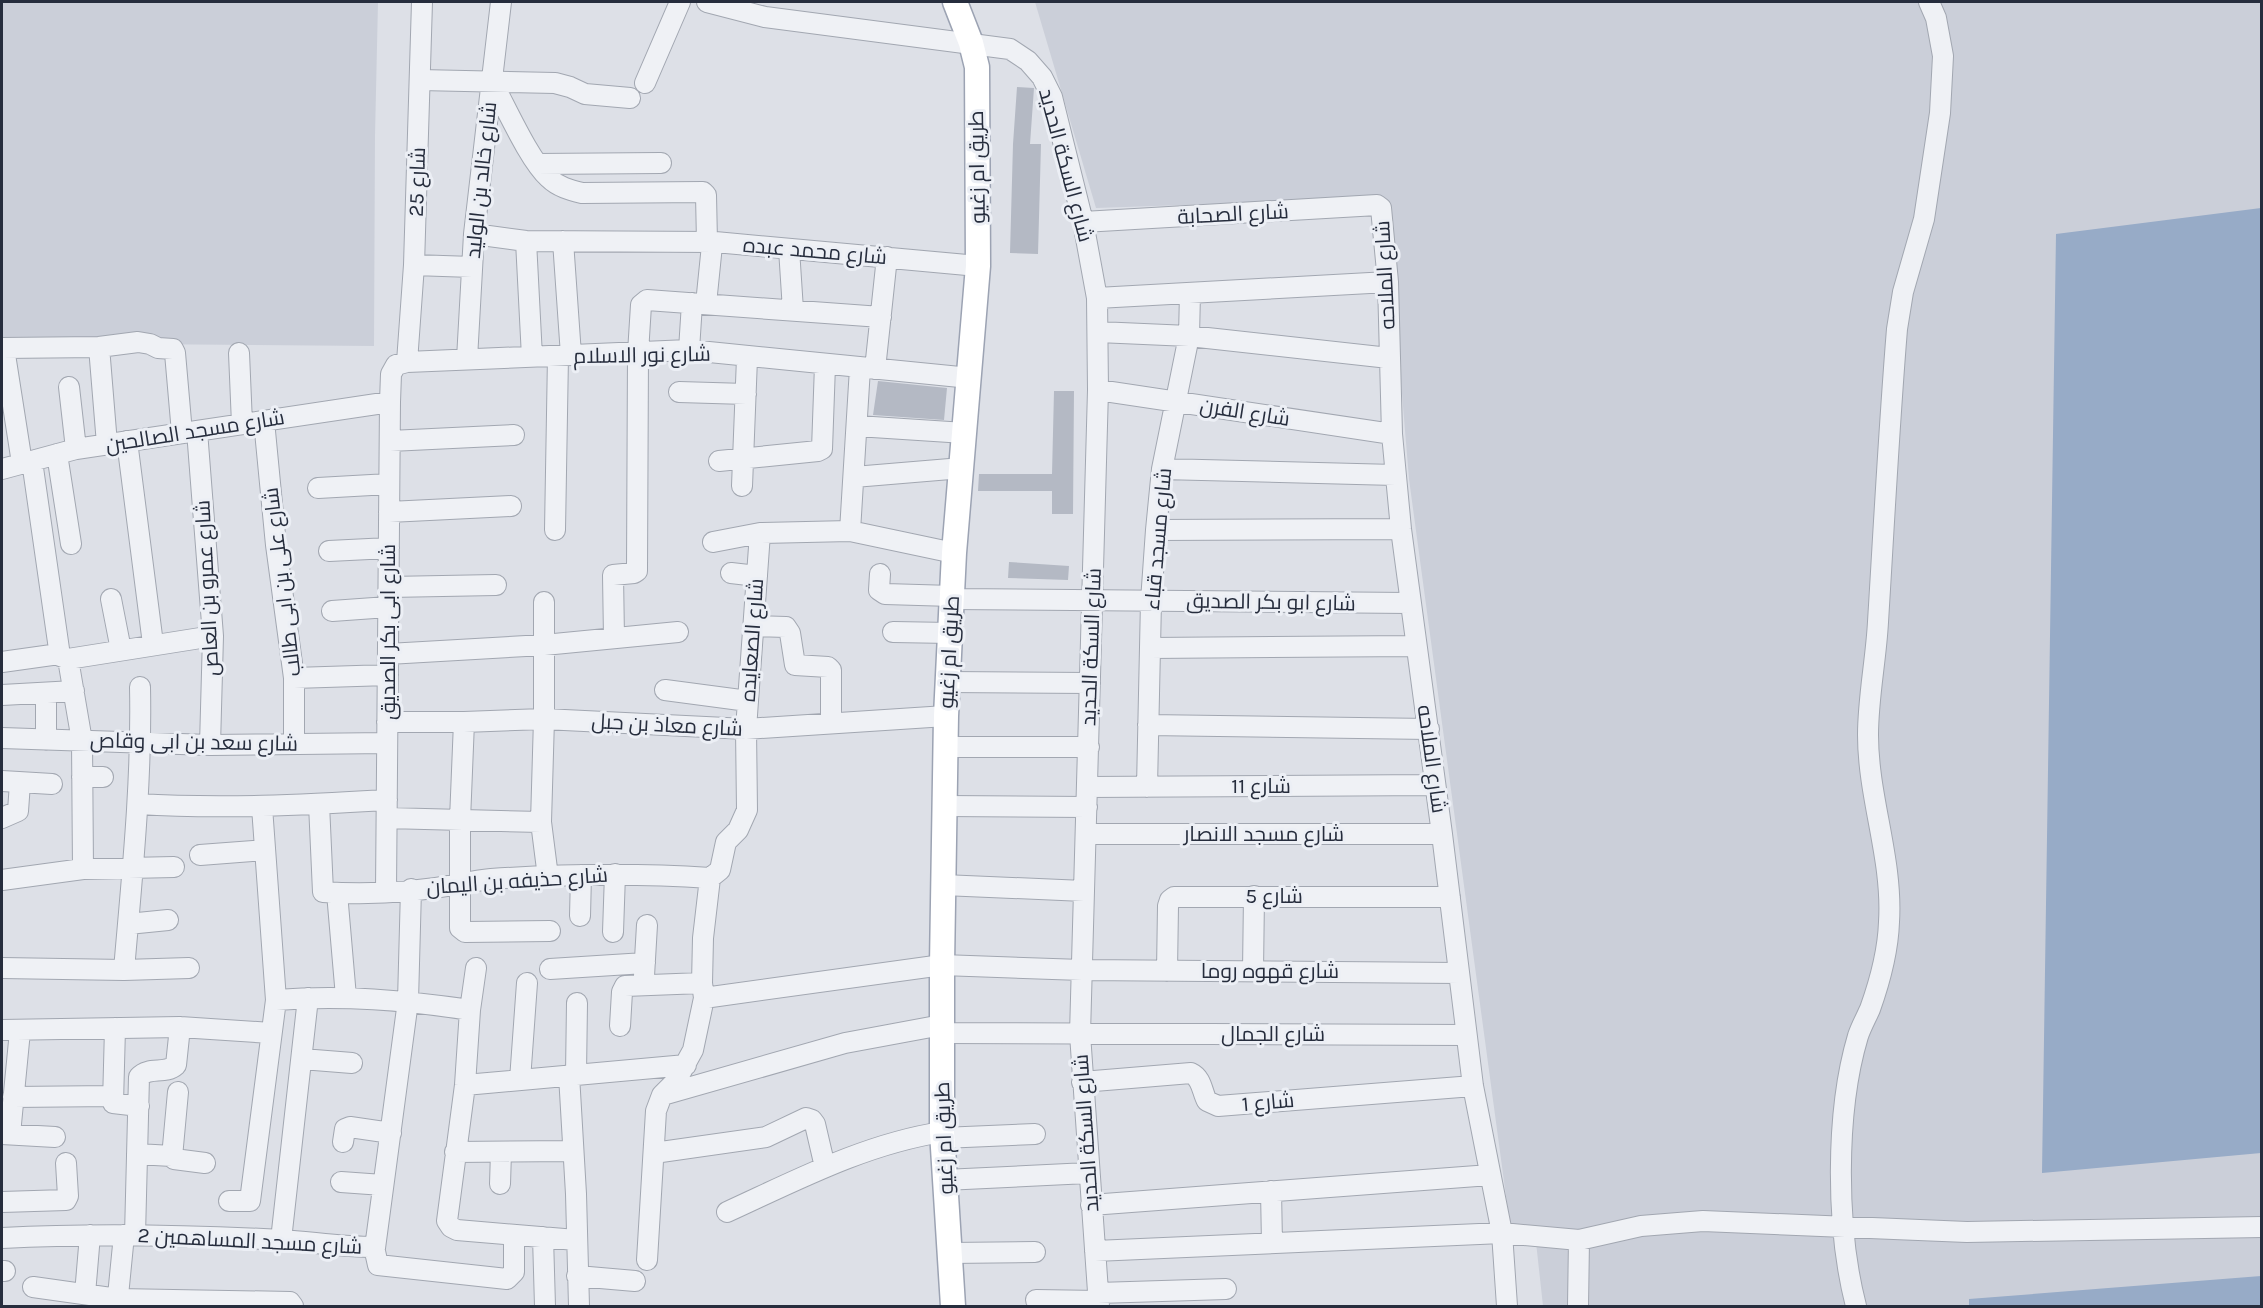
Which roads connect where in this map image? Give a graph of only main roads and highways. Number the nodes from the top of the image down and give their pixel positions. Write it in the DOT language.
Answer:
graph roads {
  1 [pos="955,2"];
  2 [pos="953,1306"];
  1 -- 2 [label="main road, طريق ام زغيو"];
}
